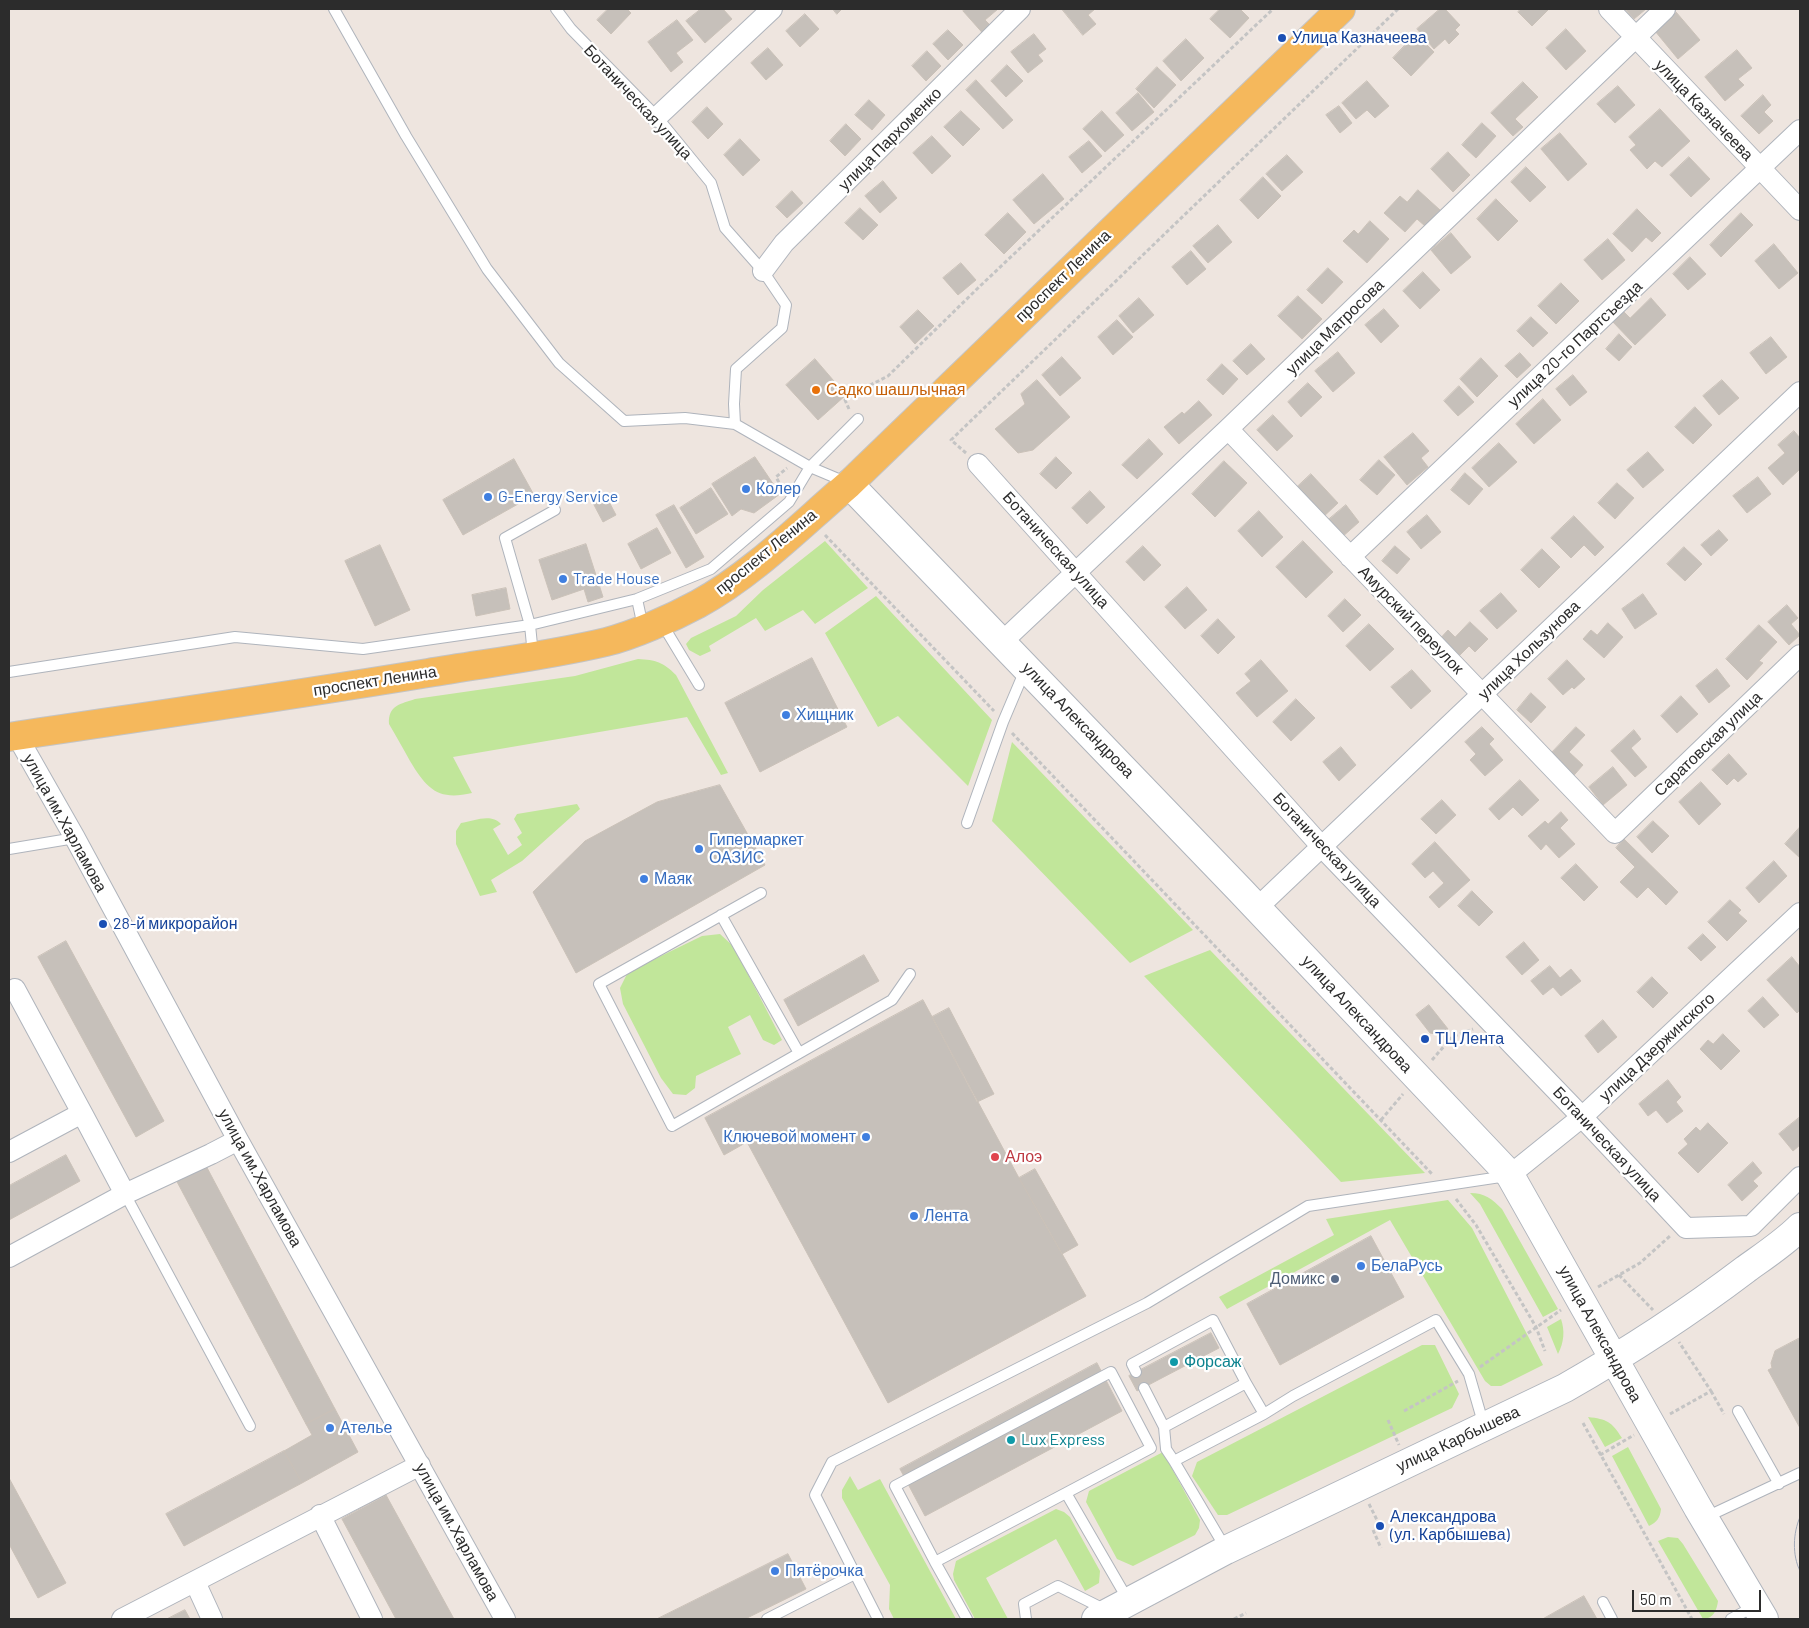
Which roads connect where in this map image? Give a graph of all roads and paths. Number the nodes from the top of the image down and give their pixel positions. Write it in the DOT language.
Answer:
graph roads {
  1 [pos="334,9"];
  2 [pos="556,9"];
  3 [pos="772,9"];
  4 [pos="1020,9"];
  5 [pos="1273,9"];
  6 [pos="1341,9"];
  7 [pos="1398,9"];
  8 [pos="1609,9"];
  9 [pos="1665,9"];
  10 [pos="1635,37"];
  11 [pos="657,117"];
  12 [pos="1800,130"];
  13 [pos="1761,169"];
  14 [pos="1800,210"];
  15 [pos="763,271"];
  16 [pos="1800,392"];
  17 [pos="849,410"];
  18 [pos="858,419"];
  19 [pos="735,424"];
  20 [pos="1228,430"];
  21 [pos="951,440"];
  22 [pos="797,460"];
  23 [pos="978,464"];
  24 [pos="810,467"];
  25 [pos="849,484"];
  26 [pos="789,502"];
  27 [pos="555,510"];
  28 [pos="825,535"];
  29 [pos="1350,557"];
  30 [pos="1076,572"];
  31 [pos="637,599"];
  32 [pos="530,625"];
  33 [pos="652,625"];
  34 [pos="1002,642"];
  35 [pos="533,656"];
  36 [pos="1800,656"];
  37 [pos="1026,666"];
  38 [pos="9,672"];
  39 [pos="700,685"];
  40 [pos="1482,695"];
  41 [pos="997,714"];
  42 [pos="1012,732"];
  43 [pos="13,736"];
  44 [pos="967,823"];
  45 [pos="1615,833"];
  46 [pos="75,838"];
  47 [pos="1322,847"];
  48 [pos="9,849"];
  49 [pos="761,893"];
  50 [pos="1257,908"];
  51 [pos="1800,913"];
  52 [pos="721,915"];
  53 [pos="910,974"];
  54 [pos="12,989"];
  55 [pos="799,1054"];
  56 [pos="82,1112"];
  57 [pos="1582,1117"];
  58 [pos="238,1140"];
  59 [pos="9,1152"];
  60 [pos="1510,1175"];
  61 [pos="1435,1176"];
  62 [pos="1800,1177"];
  63 [pos="125,1194"];
  64 [pos="1456,1200"];
  65 [pos="1684,1227"];
  66 [pos="1800,1227"];
  67 [pos="9,1258"];
  68 [pos="1619,1275"];
  69 [pos="1580,1297"];
  70 [pos="1669,1326"];
  71 [pos="1536,1327"];
  72 [pos="1545,1351"];
  73 [pos="1615,1360"];
  74 [pos="1136,1372"];
  75 [pos="1469,1374"];
  76 [pos="1246,1382"];
  77 [pos="1144,1388"];
  78 [pos="1738,1411"];
  79 [pos="1404,1412"];
  80 [pos="1264,1414"];
  81 [pos="1583,1423"];
  82 [pos="1651,1425"];
  83 [pos="250,1426"];
  84 [pos="1164,1427"];
  85 [pos="1484,1427"];
  86 [pos="1600,1455"];
  87 [pos="1174,1461"];
  88 [pos="420,1465"];
  89 [pos="1800,1473"];
  90 [pos="1779,1484"];
  91 [pos="1066,1493"];
  92 [pos="320,1516"];
  93 [pos="1704,1518"];
  94 [pos="1373,1530"];
  95 [pos="1381,1548"];
  96 [pos="1226,1550"];
  97 [pos="935,1562"];
  98 [pos="855,1574"];
  99 [pos="194,1582"];
  100 [pos="1603,1602"];
  101 [pos="1111,1611"];
  102 [pos="1760,1612"];
  103 [pos="1246,1613"];
  104 [pos="122,1619"];
  105 [pos="212,1619"];
  106 [pos="372,1619"];
  107 [pos="505,1619"];
  108 [pos="767,1619"];
  109 [pos="878,1619"];
  110 [pos="967,1619"];
  111 [pos="1026,1619"];
  112 [pos="1234,1619"];
  113 [pos="1612,1619"];
  114 [pos="1692,1619"];
  115 [pos="1731,1619"];
  1 -- 19 [label="lane"];
  2 -- 11 [label="lane, Ботаническая улица"];
  3 -- 11 [label="street"];
  4 -- 15 [label="street, улица Пархоменко"];
  5 -- 17 [label="path"];
  6 -- 25 [label="main road, проспект Ленина"];
  7 -- 21 [label="path"];
  8 -- 10 [label="street, улица Казначеева"];
  9 -- 10 [label="street, улица Матросова"];
  10 -- 13 [label="street, улица Казначеева"];
  10 -- 20 [label="street, улица Матросова"];
  11 -- 15 [label="lane, Ботаническая улица"];
  12 -- 13 [label="street, улица 20-го Партсъезда"];
  13 -- 14 [label="street, улица Казначеева"];
  13 -- 29 [label="street, улица 20-го Партсъезда"];
  15 -- 19 [label="lane, Ботаническая улица"];
  16 -- 40 [label="street, улица Хользунова"];
  18 -- 24 [label="lane"];
  19 -- 22 [label="lane"];
  20 -- 29 [label="street, Амурский переулок"];
  20 -- 30 [label="street, улица Матросова"];
  22 -- 24 [label="lane"];
  22 -- 26 [label="path"];
  23 -- 30 [label="street, Ботаническая улица"];
  24 -- 25 [label="lane"];
  24 -- 26 [label="lane"];
  25 -- 33 [label="main road, проспект Ленина"];
  25 -- 34 [label="main road, улица Александрова"];
  26 -- 31 [label="lane"];
  27 -- 32 [label="lane"];
  28 -- 41 [label="path"];
  29 -- 40 [label="street, Амурский переулок"];
  30 -- 34 [label="street, улица Матросова"];
  30 -- 47 [label="street, Ботаническая улица"];
  31 -- 32 [label="lane"];
  31 -- 33 [label="lane"];
  32 -- 35 [label="lane"];
  32 -- 38 [label="lane"];
  33 -- 35 [label="main road, проспект Ленина"];
  33 -- 39 [label="lane"];
  34 -- 37 [label="main road, улица Александрова"];
  35 -- 43 [label="main road, проспект Ленина"];
  36 -- 45 [label="street, Саратовская улица"];
  37 -- 44 [label="lane"];
  37 -- 50 [label="main road, улица Александрова"];
  40 -- 45 [label="street, Амурский переулок"];
  40 -- 47 [label="street, улица Хользунова"];
  42 -- 61 [label="path"];
  43 -- 46 [label="street, улица им.Харламова"];
  46 -- 48 [label="lane"];
  46 -- 58 [label="street, улица им.Харламова"];
  47 -- 50 [label="street, улица Хользунова"];
  47 -- 57 [label="street, Ботаническая улица"];
  49 -- 52 [label="lane"];
  50 -- 60 [label="main road, улица Александрова"];
  51 -- 57 [label="street, улица Дзержинского"];
  52 -- 55 [label="lane"];
  52 -- 55 [label="lane"];
  53 -- 55 [label="lane"];
  54 -- 56 [label="street"];
  56 -- 59 [label="street"];
  56 -- 63 [label="street"];
  57 -- 60 [label="street, улица Дзержинского"];
  57 -- 65 [label="street, Ботаническая улица"];
  58 -- 63 [label="street"];
  58 -- 88 [label="street, улица им.Харламова"];
  60 -- 69 [label="main road, улица Александрова"];
  60 -- 98 [label="lane"];
  62 -- 65 [label="street"];
  63 -- 67 [label="street"];
  63 -- 83 [label="lane"];
  64 -- 71 [label="path"];
  65 -- 68 [label="path"];
  66 -- 70 [label="main road, улица Карбышева"];
  68 -- 69 [label="path"];
  68 -- 70 [label="path"];
  69 -- 71 [label="path"];
  69 -- 73 [label="main road, улица Александрова"];
  70 -- 73 [label="main road, улица Карбышева"];
  70 -- 82 [label="path"];
  71 -- 72 [label="path"];
  71 -- 75 [label="path"];
  73 -- 82 [label="main road, улица Александрова"];
  73 -- 85 [label="main road, улица Карбышева"];
  74 -- 76 [label="lane"];
  75 -- 79 [label="path"];
  75 -- 80 [label="lane"];
  75 -- 85 [label="lane"];
  76 -- 80 [label="lane"];
  76 -- 84 [label="lane"];
  77 -- 84 [label="lane"];
  78 -- 90 [label="lane"];
  80 -- 87 [label="lane"];
  81 -- 86 [label="path"];
  82 -- 86 [label="path"];
  82 -- 93 [label="main road, улица Александрова"];
  84 -- 87 [label="lane"];
  85 -- 96 [label="main road, улица Карбышева"];
  86 -- 114 [label="path"];
  87 -- 96 [label="lane"];
  88 -- 92 [label="street"];
  88 -- 107 [label="street, улица им.Харламова"];
  89 -- 90 [label="lane"];
  90 -- 93 [label="lane"];
  91 -- 97 [label="lane"];
  91 -- 97 [label="lane"];
  91 -- 101 [label="lane"];
  92 -- 99 [label="street"];
  92 -- 106 [label="street"];
  93 -- 102 [label="main road, улица Александрова"];
  94 -- 95 [label="path"];
  96 -- 101 [label="main road, улица Карбышева"];
  97 -- 110 [label="lane"];
  98 -- 108 [label="lane"];
  98 -- 109 [label="lane"];
  99 -- 104 [label="street"];
  99 -- 105 [label="street"];
  100 -- 113 [label="lane"];
  101 -- 111 [label="lane"];
  102 -- 115 [label="lane"];
  103 -- 112 [label="path"];
}
